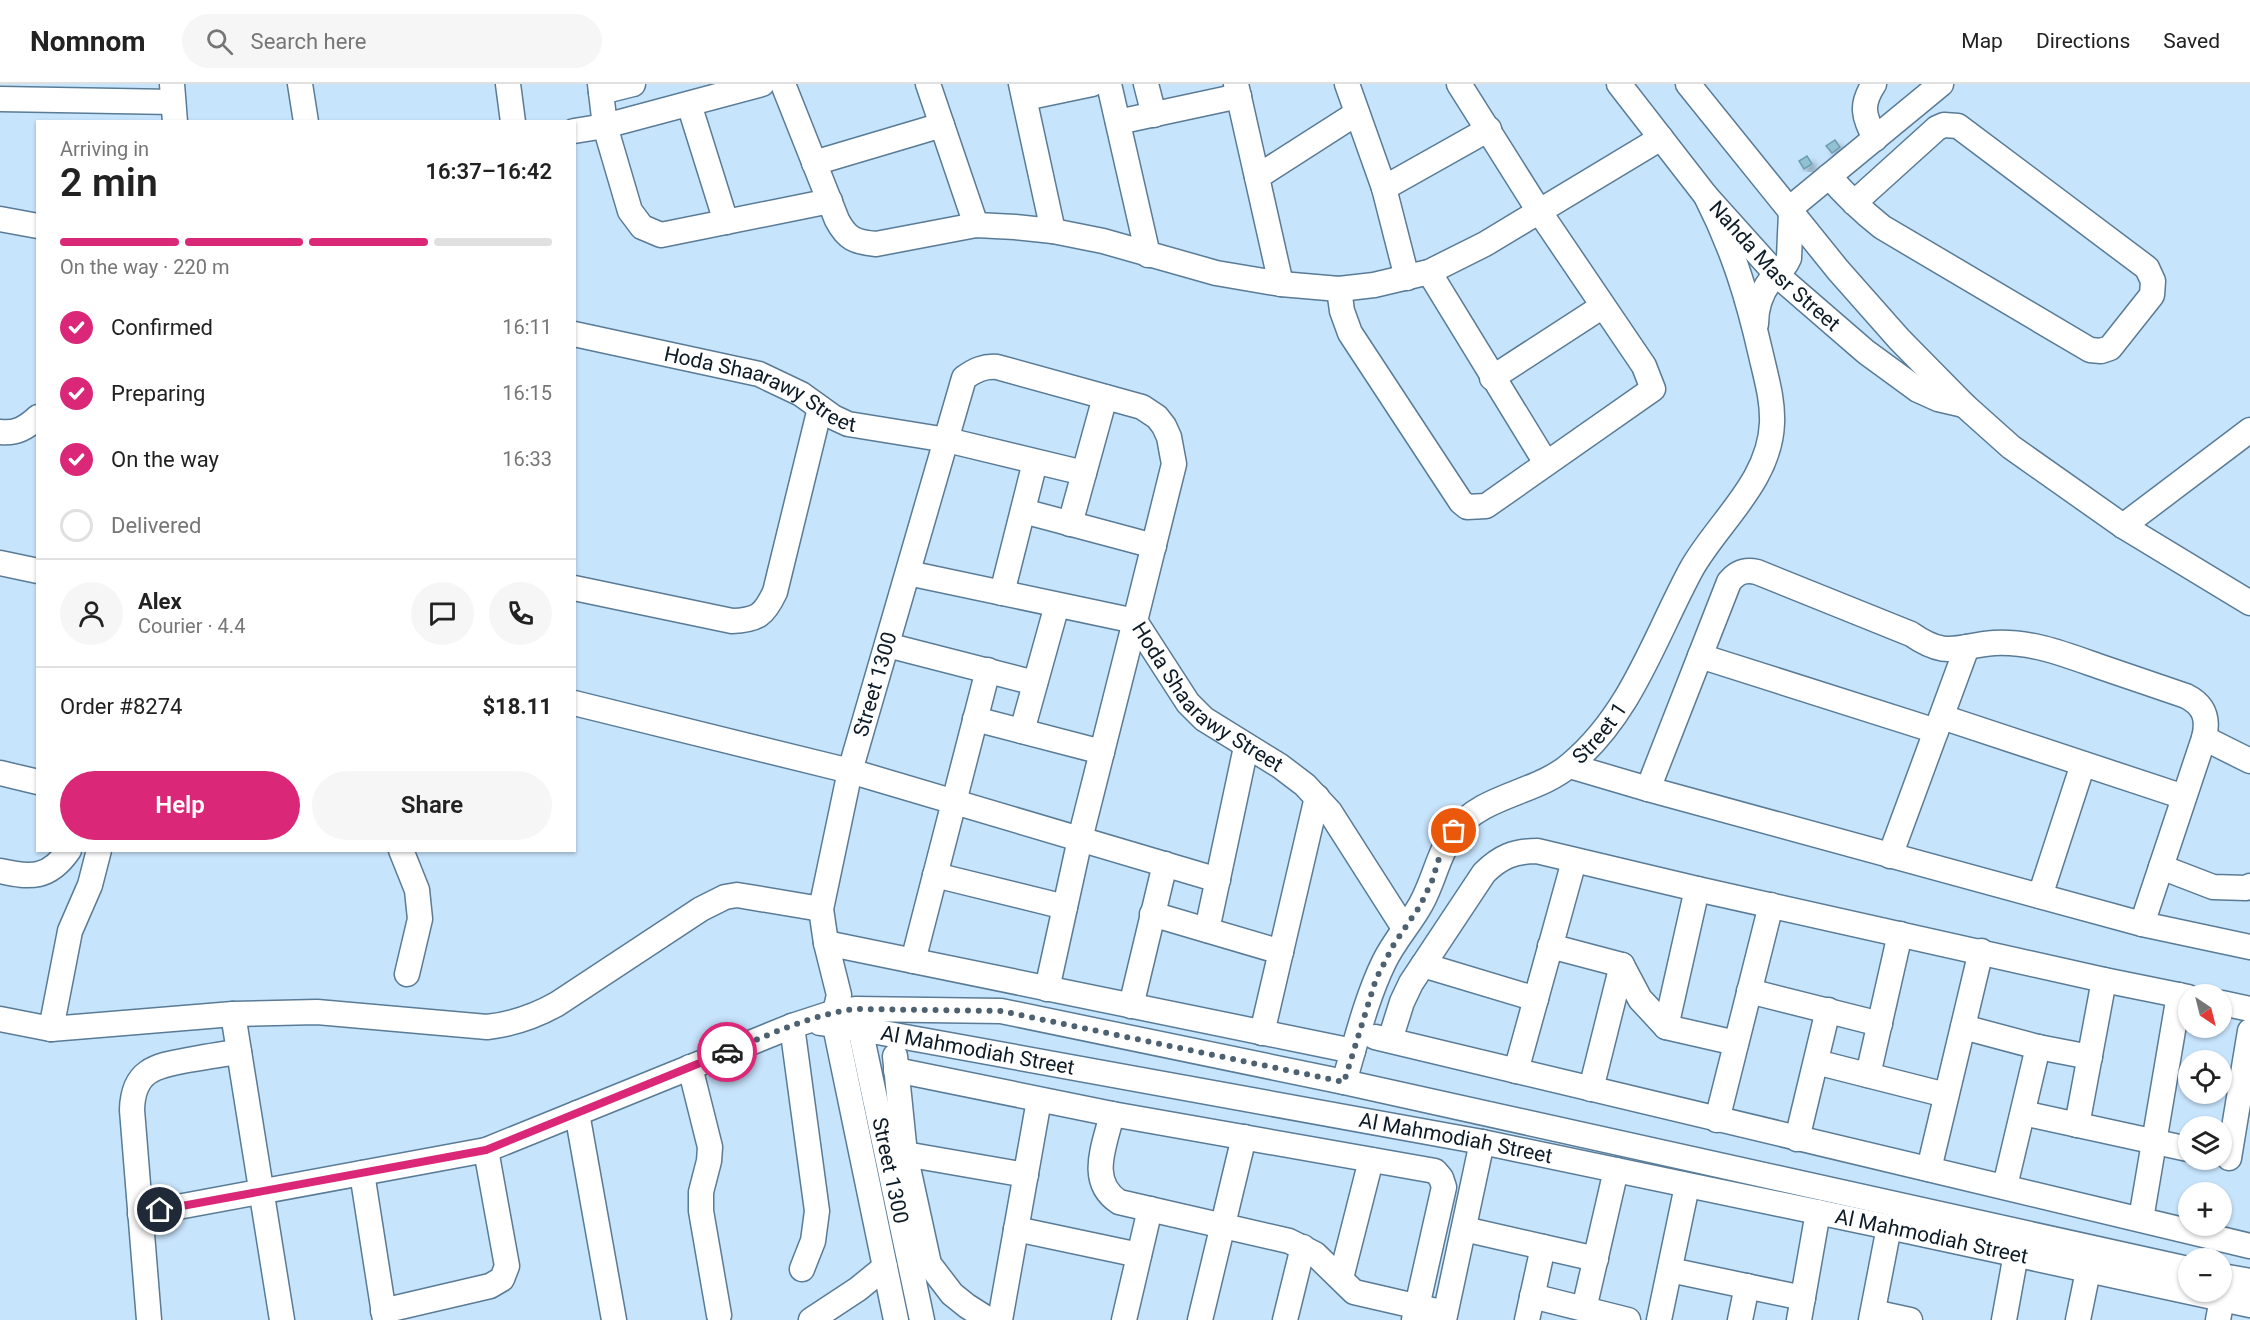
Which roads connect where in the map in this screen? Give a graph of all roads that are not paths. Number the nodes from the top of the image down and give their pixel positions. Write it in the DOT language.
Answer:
graph roads {
  1 [pos="300,84"];
  2 [pos="508,84"];
  3 [pos="633,84"];
  4 [pos="762,84"];
  5 [pos="783,84"];
  6 [pos="928,84"];
  7 [pos="1092,84"];
  8 [pos="1109,84"];
  9 [pos="1146,84"];
  10 [pos="1347,84"];
  11 [pos="1459,84"];
  12 [pos="1619,84"];
  13 [pos="1688,84"];
  14 [pos="1874,84"];
  15 [pos="1941,84"];
  16 [pos="600,88"];
  17 [pos="1237,90"];
  18 [pos="1023,91"];
  19 [pos="0,99"];
  20 [pos="173,102"];
  21 [pos="689,104"];
  22 [pos="1358,113"];
  23 [pos="1154,115"];
  24 [pos="306,120"];
  25 [pos="513,120"];
  26 [pos="1118,122"];
  27 [pos="605,126"];
  28 [pos="942,126"];
  29 [pos="1489,129"];
  30 [pos="576,132"];
  31 [pos="1661,138"];
  32 [pos="1875,140"];
  33 [pos="814,163"];
  34 [pos="1828,176"];
  35 [pos="1257,177"];
  36 [pos="1384,188"];
  37 [pos="1706,196"];
  38 [pos="830,201"];
  39 [pos="1854,203"];
  40 [pos="1539,212"];
  41 [pos="1791,212"];
  42 [pos="0,219"];
  43 [pos="726,222"];
  44 [pos="976,225"];
  45 [pos="36,226"];
  46 [pos="1053,231"];
  47 [pos="1149,255"];
  48 [pos="1418,275"];
  49 [pos="1778,275"];
  50 [pos="1281,284"];
  51 [pos="1340,289"];
  52 [pos="1603,306"];
  53 [pos="1755,329"];
  54 [pos="576,334"];
  55 [pos="964,378"];
  56 [pos="1492,378"];
  57 [pos="1106,397"];
  58 [pos="1964,405"];
  59 [pos="820,408"];
  60 [pos="36,419"];
  61 [pos="2250,430"];
  62 [pos="0,432"];
  63 [pos="947,440"];
  64 [pos="1035,462"];
  65 [pos="1546,463"];
  66 [pos="1084,473"];
  67 [pos="1023,511"];
  68 [pos="1070,524"];
  69 [pos="2123,526"];
  70 [pos="1154,546"];
  71 [pos="0,563"];
  72 [pos="36,571"];
  73 [pos="908,573"];
  74 [pos="576,588"];
  75 [pos="1002,593"];
  76 [pos="2249,601"];
  77 [pos="1057,605"];
  78 [pos="1135,621"];
  79 [pos="887,645"];
  80 [pos="1967,647"];
  81 [pos="1700,656"];
  82 [pos="988,670"];
  83 [pos="1035,683"];
  84 [pos="576,703"];
  85 [pos="975,719"];
  86 [pos="1939,724"];
  87 [pos="1022,731"];
  88 [pos="2204,738"];
  89 [pos="1246,747"];
  90 [pos="1102,752"];
  91 [pos="2250,761"];
  92 [pos="2083,764"];
  93 [pos="1570,766"];
  94 [pos="850,771"];
  95 [pos="0,773"];
  96 [pos="36,782"];
  97 [pos="1648,789"];
  98 [pos="1317,797"];
  99 [pos="2184,797"];
  100 [pos="954,802"];
  101 [pos="1080,839"];
  102 [pos="68,852"];
  103 [pos="98,852"];
  104 [pos="402,852"];
  105 [pos="1890,856"];
  106 [pos="1574,861"];
  107 [pos="1165,864"];
  108 [pos="2161,867"];
  109 [pos="0,871"];
  110 [pos="935,874"];
  111 [pos="1218,880"];
  112 [pos="2250,886"];
  113 [pos="1697,889"];
  114 [pos="2040,896"];
  115 [pos="1771,904"];
  116 [pos="1065,907"];
  117 [pos="821,909"];
  118 [pos="1152,914"];
  119 [pos="2142,924"];
  120 [pos="1404,928"];
  121 [pos="1207,930"];
  122 [pos="1900,934"];
  123 [pos="826,944"];
  124 [pos="1550,946"];
  125 [pos="2250,947"];
  126 [pos="1981,951"];
  127 [pos="1281,952"];
  128 [pos="914,961"];
  129 [pos="1622,964"];
  130 [pos="1423,965"];
  131 [pos="407,974"];
  132 [pos="2104,980"];
  133 [pos="1047,989"];
  134 [pos="1749,991"];
  135 [pos="2178,995"];
  136 [pos="1536,999"];
  137 [pos="2232,1005"];
  138 [pos="1131,1006"];
  139 [pos="2250,1009"];
  140 [pos="890,1010"];
  141 [pos="1828,1010"];
  142 [pos="233,1014"];
  143 [pos="845,1014"];
  144 [pos="0,1019"];
  145 [pos="799,1023"];
  146 [pos="1880,1024"];
  147 [pos="2178,1025"];
  148 [pos="1666,1027"];
  149 [pos="1963,1027"];
  150 [pos="51,1029"];
  151 [pos="2250,1031"];
  152 [pos="1262,1033"];
  153 [pos="893,1035"];
  154 [pos="1390,1041"];
  155 [pos="1355,1043"];
  156 [pos="1736,1043"];
  157 [pos="2038,1047"];
  158 [pos="239,1052"];
  159 [pos="2090,1057"];
  160 [pos="1816,1062"];
  161 [pos="690,1067"];
  162 [pos="896,1070"];
  163 [pos="1516,1071"];
  164 [pos="1868,1075"];
  165 [pos="1344,1082"];
  166 [pos="1591,1089"];
  167 [pos="1946,1095"];
  168 [pos="1039,1100"];
  169 [pos="577,1113"];
  170 [pos="2023,1113"];
  171 [pos="1112,1114"];
  172 [pos="1717,1120"];
  173 [pos="1526,1122"];
  174 [pos="2078,1125"];
  175 [pos="1244,1137"];
  176 [pos="1797,1139"];
  177 [pos="1482,1142"];
  178 [pos="2154,1142"];
  179 [pos="2178,1147"];
  180 [pos="486,1150"];
  181 [pos="1522,1150"];
  182 [pos="905,1154"];
  183 [pos="2233,1159"];
  184 [pos="1371,1160"];
  185 [pos="1929,1169"];
  186 [pos="1616,1170"];
  187 [pos="362,1173"];
  188 [pos="1026,1175"];
  189 [pos="1687,1186"];
  190 [pos="2005,1186"];
  191 [pos="262,1191"];
  192 [pos="1150,1209"];
  193 [pos="1818,1212"];
  194 [pos="140,1214"];
  195 [pos="2141,1219"];
  196 [pos="1223,1226"];
  197 [pos="1889,1227"];
  198 [pos="1016,1229"];
  199 [pos="1464,1229"];
  200 [pos="2250,1246"];
  201 [pos="1304,1247"];
  202 [pos="1543,1247"];
  203 [pos="2016,1254"];
  204 [pos="1139,1255"];
  205 [pos="1596,1259"];
  206 [pos="885,1267"];
  207 [pos="802,1269"];
  208 [pos="2178,1269"];
  209 [pos="1670,1270"];
  210 [pos="2088,1271"];
  211 [pos="2146,1271"];
  212 [pos="1341,1278"];
  213 [pos="2232,1278"];
  214 [pos="2250,1281"];
  215 [pos="1747,1286"];
  216 [pos="1532,1296"];
  217 [pos="2250,1305"];
  218 [pos="1584,1309"];
  219 [pos="1801,1309"];
  220 [pos="2220,1310"];
  221 [pos="1416,1313"];
  222 [pos="384,1315"];
  223 [pos="719,1315"];
  224 [pos="1445,1316"];
  225 [pos="1872,1316"];
  226 [pos="149,1320"];
  227 [pos="282,1320"];
  228 [pos="614,1320"];
  229 [pos="811,1320"];
  230 [pos="896,1320"];
  231 [pos="922,1320"];
  232 [pos="989,1320"];
  233 [pos="1000,1320"];
  234 [pos="1124,1320"];
  235 [pos="1200,1320"];
  236 [pos="1284,1320"];
  237 [pos="1527,1320"];
  238 [pos="1628,1320"];
  239 [pos="1659,1320"];
  240 [pos="1740,1320"];
  241 [pos="1910,1320"];
  242 [pos="2004,1320"];
  243 [pos="2079,1320"];
  1 -- 24 [label="street"];
  2 -- 25 [label="street"];
  3 -- 16 [label="street"];
  4 -- 21 [label="street"];
  5 -- 33 [label="street"];
  6 -- 28 [label="street"];
  7 -- 18 [label="street"];
  8 -- 26 [label="street"];
  9 -- 23 [label="street"];
  10 -- 22 [label="street"];
  11 -- 29 [label="street"];
  12 -- 31 [label="street, Nahda Masr Street"];
  13 -- 41 [label="street, Nahda Masr Street"];
  14 -- 32 [label="street"];
  15 -- 32 [label="street"];
  16 -- 27 [label="street"];
  17 -- 23 [label="street"];
  17 -- 35 [label="street"];
  18 -- 46 [label="street"];
  19 -- 20 [label="street"];
  21 -- 27 [label="street"];
  21 -- 43 [label="street"];
  22 -- 35 [label="street"];
  22 -- 36 [label="street"];
  23 -- 26 [label="street"];
  26 -- 47 [label="street"];
  27 -- 30 [label="street"];
  27 -- 43 [label="street"];
  28 -- 33 [label="street"];
  28 -- 44 [label="street"];
  29 -- 36 [label="street"];
  29 -- 40 [label="street"];
  31 -- 37 [label="street, Nahda Masr Street"];
  31 -- 40 [label="street"];
  32 -- 34 [label="street"];
  33 -- 38 [label="street"];
  34 -- 39 [label="street"];
  34 -- 41 [label="street"];
  35 -- 50 [label="street"];
  36 -- 48 [label="street"];
  37 -- 49 [label="street, Nahda Masr Street"];
  37 -- 53 [label="street, Street 1"];
  38 -- 43 [label="street"];
  38 -- 44 [label="street"];
  39 -- 39 [label="street"];
  40 -- 48 [label="street"];
  40 -- 52 [label="street"];
  41 -- 49 [label="street, Street 1"];
  41 -- 58 [label="street, Nahda Masr Street"];
  42 -- 45 [label="street"];
  44 -- 46 [label="street"];
  46 -- 47 [label="street"];
  47 -- 50 [label="street"];
  48 -- 51 [label="street"];
  48 -- 56 [label="street"];
  49 -- 53 [label="street, Street 1"];
  49 -- 58 [label="street, Nahda Masr Street"];
  50 -- 51 [label="street"];
  51 -- 65 [label="street"];
  52 -- 56 [label="street"];
  52 -- 65 [label="street"];
  53 -- 93 [label="street, Street 1"];
  54 -- 59 [label="street, Hoda Shaarawy Street"];
  55 -- 57 [label="street, Hoda Shaarawy Street"];
  55 -- 63 [label="street, Street 1300"];
  56 -- 65 [label="street"];
  57 -- 66 [label="street"];
  57 -- 70 [label="street, Hoda Shaarawy Street"];
  58 -- 69 [label="street, Nahda Masr Street"];
  59 -- 63 [label="street, Hoda Shaarawy Street"];
  59 -- 74 [label="street"];
  60 -- 62 [label="street"];
  61 -- 69 [label="street"];
  63 -- 64 [label="street, Hoda Shaarawy Street"];
  63 -- 73 [label="street, Street 1300"];
  64 -- 66 [label="street, Hoda Shaarawy Street"];
  64 -- 67 [label="street"];
  66 -- 68 [label="street"];
  67 -- 68 [label="street"];
  67 -- 75 [label="street"];
  68 -- 70 [label="street"];
  69 -- 76 [label="street, Nahda Masr Street"];
  70 -- 78 [label="street, Hoda Shaarawy Street"];
  71 -- 72 [label="street"];
  73 -- 75 [label="street"];
  73 -- 79 [label="street, Street 1300"];
  75 -- 77 [label="street"];
  77 -- 78 [label="street"];
  77 -- 83 [label="street"];
  78 -- 89 [label="street, Hoda Shaarawy Street"];
  78 -- 90 [label="street"];
  79 -- 82 [label="street"];
  79 -- 94 [label="street, Street 1300"];
  80 -- 81 [label="street"];
  80 -- 86 [label="street"];
  80 -- 88 [label="street"];
  81 -- 86 [label="street"];
  81 -- 97 [label="street"];
  82 -- 83 [label="street"];
  82 -- 85 [label="street"];
  83 -- 87 [label="street"];
  84 -- 94 [label="street"];
  85 -- 87 [label="street"];
  85 -- 100 [label="street"];
  86 -- 92 [label="street"];
  86 -- 105 [label="street"];
  87 -- 90 [label="street"];
  88 -- 91 [label="street"];
  88 -- 99 [label="street"];
  89 -- 98 [label="street, Hoda Shaarawy Street"];
  89 -- 111 [label="street"];
  90 -- 101 [label="street"];
  92 -- 99 [label="street"];
  92 -- 114 [label="street"];
  93 -- 97 [label="street"];
  93 -- 120 [label="street, Street 1"];
  94 -- 100 [label="street"];
  94 -- 117 [label="street, Street 1300"];
  95 -- 96 [label="street"];
  97 -- 105 [label="street"];
  98 -- 120 [label="street, Hoda Shaarawy Street"];
  98 -- 127 [label="street"];
  99 -- 108 [label="street"];
  100 -- 101 [label="street"];
  100 -- 110 [label="street"];
  101 -- 107 [label="street"];
  101 -- 116 [label="street"];
  102 -- 109 [label="street"];
  103 -- 150 [label="street"];
  104 -- 131 [label="street"];
  105 -- 114 [label="street"];
  106 -- 113 [label="street"];
  106 -- 124 [label="street"];
  106 -- 130 [label="street"];
  107 -- 111 [label="street"];
  107 -- 118 [label="street"];
  108 -- 112 [label="street"];
  108 -- 119 [label="street"];
  110 -- 116 [label="street"];
  110 -- 128 [label="street"];
  111 -- 121 [label="street"];
  113 -- 115 [label="street"];
  113 -- 148 [label="street"];
  114 -- 119 [label="street"];
  115 -- 122 [label="street"];
  115 -- 134 [label="street"];
  116 -- 133 [label="street"];
  117 -- 123 [label="street, Street 1300"];
  117 -- 142 [label="street"];
  118 -- 121 [label="street"];
  118 -- 138 [label="street"];
  119 -- 125 [label="street"];
  120 -- 155 [label="street, Street 1"];
  121 -- 127 [label="street"];
  122 -- 126 [label="street"];
  122 -- 146 [label="street"];
  123 -- 128 [label="street"];
  123 -- 143 [label="street, Street 1300"];
  124 -- 129 [label="street"];
  124 -- 136 [label="street"];
  126 -- 132 [label="street"];
  126 -- 149 [label="street"];
  127 -- 152 [label="street"];
  128 -- 133 [label="street"];
  129 -- 148 [label="street"];
  129 -- 166 [label="street"];
  130 -- 136 [label="street"];
  130 -- 154 [label="street"];
  132 -- 135 [label="street"];
  132 -- 159 [label="street"];
  133 -- 138 [label="street"];
  134 -- 141 [label="street"];
  134 -- 156 [label="street"];
  136 -- 163 [label="street"];
  137 -- 139 [label="street"];
  138 -- 152 [label="street"];
  140 -- 143 [label="street, Al Mahmodiah Street"];
  140 -- 153 [label="street"];
  140 -- 165 [label="street, Al Mahmodiah Street"];
  141 -- 146 [label="street"];
  141 -- 160 [label="street"];
  142 -- 150 [label="street"];
  142 -- 158 [label="street"];
  143 -- 145 [label="street, Al Mahmodiah Street"];
  143 -- 153 [label="street, Al Mahmodiah Street"];
  143 -- 206 [label="street, Street 1300"];
  143 -- 231 [label="street, Street 1300"];
  144 -- 150 [label="street"];
  145 -- 161 [label="street"];
  145 -- 207 [label="street"];
  146 -- 164 [label="street"];
  147 -- 178 [label="street"];
  148 -- 156 [label="street"];
  149 -- 157 [label="street"];
  149 -- 167 [label="street"];
  151 -- 183 [label="street"];
  152 -- 155 [label="street"];
  153 -- 162 [label="street"];
  153 -- 177 [label="street, Al Mahmodiah Street"];
  154 -- 155 [label="street"];
  154 -- 163 [label="street"];
  155 -- 165 [label="street, Street 1"];
  156 -- 172 [label="street"];
  157 -- 159 [label="street"];
  157 -- 170 [label="street"];
  158 -- 191 [label="street"];
  158 -- 194 [label="street"];
  159 -- 174 [label="street"];
  160 -- 164 [label="street"];
  160 -- 176 [label="street"];
  161 -- 169 [label="street"];
  161 -- 223 [label="street"];
  162 -- 168 [label="street"];
  162 -- 182 [label="street"];
  163 -- 166 [label="street"];
  164 -- 167 [label="street"];
  165 -- 173 [label="street, Al Mahmodiah Street"];
  166 -- 172 [label="street"];
  167 -- 185 [label="street"];
  168 -- 171 [label="street"];
  168 -- 188 [label="street"];
  169 -- 180 [label="street"];
  169 -- 228 [label="street"];
  170 -- 174 [label="street"];
  170 -- 190 [label="street"];
  171 -- 175 [label="street"];
  171 -- 192 [label="street"];
  172 -- 176 [label="street"];
  173 -- 181 [label="street"];
  173 -- 211 [label="street, Al Mahmodiah Street"];
  174 -- 178 [label="street"];
  175 -- 184 [label="street"];
  175 -- 196 [label="street"];
  176 -- 185 [label="street"];
  177 -- 181 [label="street, Al Mahmodiah Street"];
  177 -- 199 [label="street"];
  178 -- 179 [label="street"];
  178 -- 195 [label="street"];
  180 -- 187 [label="street"];
  180 -- 222 [label="street"];
  181 -- 186 [label="street, Al Mahmodiah Street"];
  182 -- 188 [label="street"];
  182 -- 232 [label="street"];
  184 -- 212 [label="street"];
  184 -- 221 [label="street"];
  185 -- 190 [label="street"];
  186 -- 189 [label="street, Al Mahmodiah Street"];
  186 -- 205 [label="street"];
  187 -- 191 [label="street"];
  187 -- 222 [label="street"];
  188 -- 198 [label="street"];
  189 -- 193 [label="street, Al Mahmodiah Street"];
  189 -- 209 [label="street"];
  190 -- 195 [label="street"];
  191 -- 194 [label="street"];
  191 -- 227 [label="street"];
  192 -- 196 [label="street"];
  192 -- 204 [label="street"];
  193 -- 197 [label="street, Al Mahmodiah Street"];
  193 -- 219 [label="street"];
  194 -- 226 [label="street"];
  195 -- 200 [label="street"];
  196 -- 201 [label="street"];
  196 -- 235 [label="street"];
  197 -- 203 [label="street, Al Mahmodiah Street"];
  197 -- 225 [label="street"];
  198 -- 204 [label="street"];
  198 -- 233 [label="street"];
  199 -- 202 [label="street"];
  199 -- 224 [label="street"];
  201 -- 212 [label="street"];
  201 -- 236 [label="street"];
  202 -- 205 [label="street"];
  202 -- 216 [label="street"];
  203 -- 210 [label="street, Al Mahmodiah Street"];
  203 -- 242 [label="street"];
  204 -- 234 [label="street"];
  205 -- 218 [label="street"];
  206 -- 229 [label="street"];
  206 -- 230 [label="street, Street 1300"];
  208 -- 211 [label="street, Al Mahmodiah Street"];
  209 -- 215 [label="street"];
  209 -- 239 [label="street"];
  210 -- 211 [label="street, Al Mahmodiah Street"];
  210 -- 243 [label="street"];
  211 -- 220 [label="street, Al Mahmodiah Street"];
  212 -- 221 [label="street"];
  213 -- 214 [label="street"];
  215 -- 219 [label="street"];
  215 -- 240 [label="street"];
  216 -- 218 [label="street"];
  216 -- 237 [label="street"];
  217 -- 220 [label="street, Al Mahmodiah Street"];
  218 -- 238 [label="street"];
  221 -- 224 [label="street"];
  225 -- 241 [label="street"];
}
